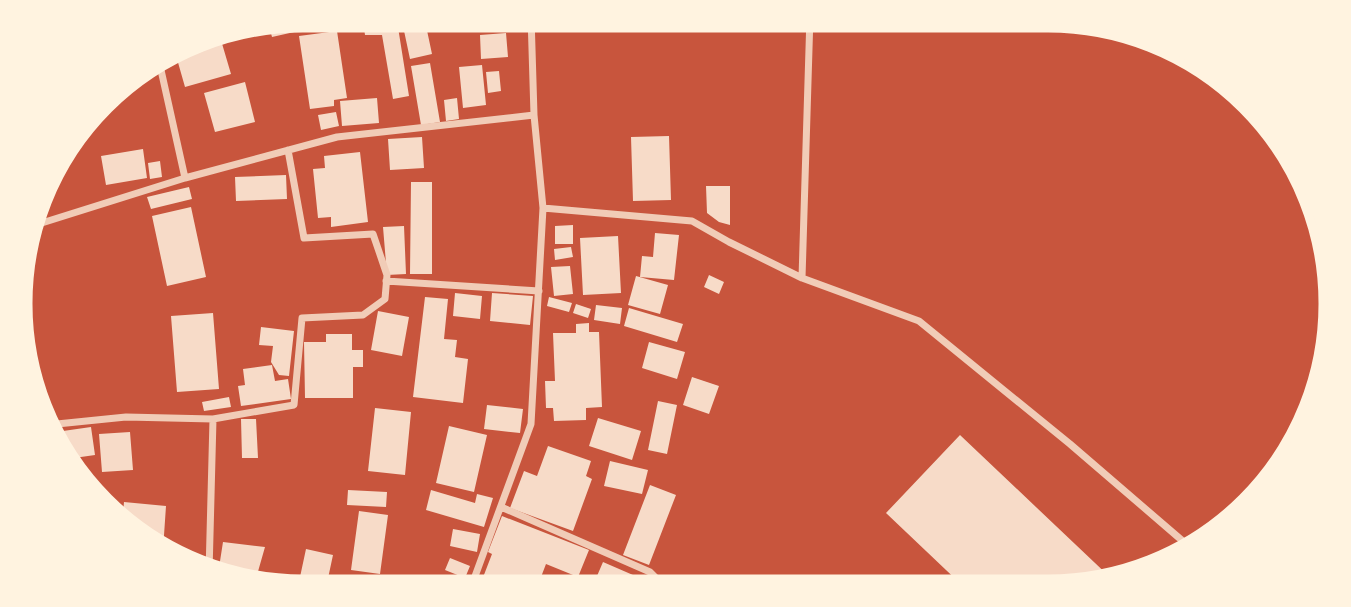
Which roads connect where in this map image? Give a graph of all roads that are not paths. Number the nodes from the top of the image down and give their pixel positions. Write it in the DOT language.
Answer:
graph roads {
  1 [pos="531,28"];
  2 [pos="810,28"];
  3 [pos="161,68"];
  4 [pos="534,116"];
  5 [pos="288,150"];
  6 [pos="184,178"];
  7 [pos="543,208"];
  8 [pos="40,224"];
  9 [pos="802,278"];
  10 [pos="386,281"];
  11 [pos="539,291"];
  12 [pos="213,419"];
  13 [pos="56,424"];
  14 [pos="501,507"];
  15 [pos="1184,543"];
  16 [pos="209,562"];
  17 [pos="474,579"];
  18 [pos="657,579"];
  1 -- 4 [label="street"];
  2 -- 9 [label="street"];
  3 -- 6 [label="street"];
  4 -- 5 [label="street"];
  4 -- 7 [label="street"];
  5 -- 6 [label="street"];
  5 -- 10 [label="street"];
  6 -- 8 [label="street"];
  7 -- 9 [label="street"];
  7 -- 11 [label="street"];
  9 -- 15 [label="street"];
  10 -- 11 [label="street"];
  10 -- 12 [label="street"];
  11 -- 14 [label="street"];
  12 -- 13 [label="street"];
  12 -- 16 [label="street"];
  14 -- 17 [label="street"];
  14 -- 18 [label="street"];
}
